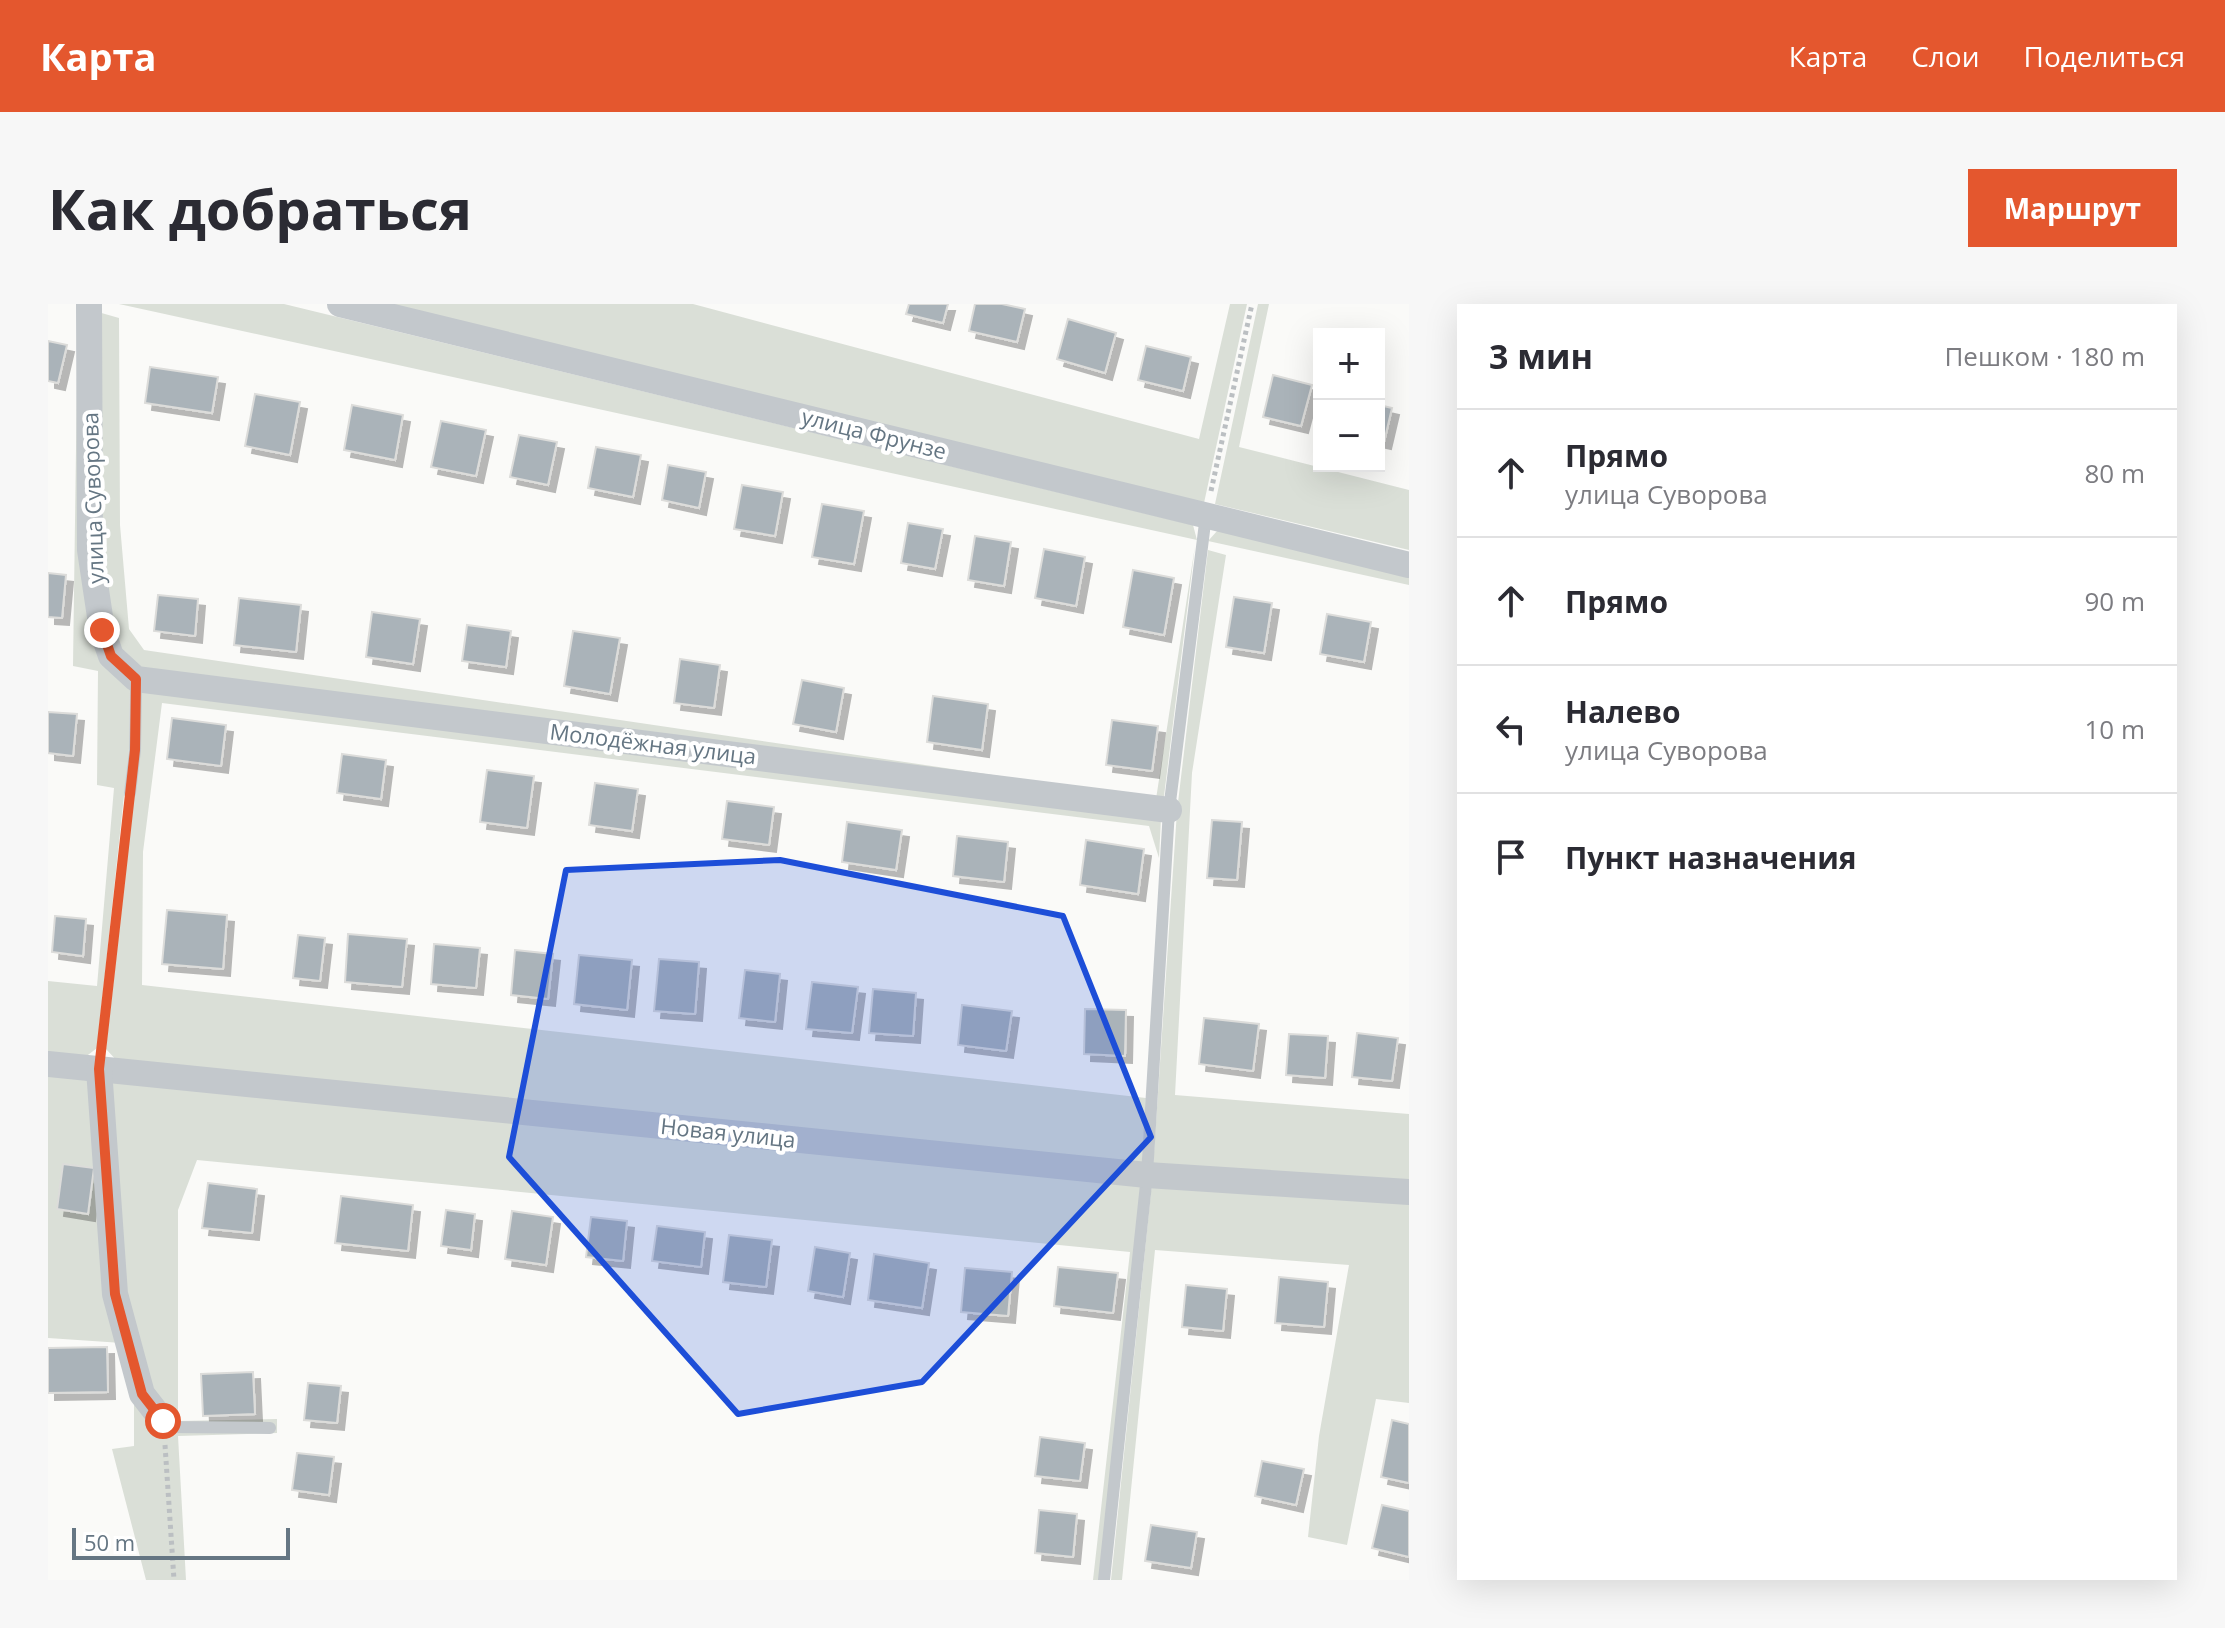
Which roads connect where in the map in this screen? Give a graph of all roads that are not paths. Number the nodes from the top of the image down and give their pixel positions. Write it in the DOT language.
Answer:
graph roads {
  1 [pos="89,304"];
  2 [pos="340,304"];
  3 [pos="1206,515"];
  4 [pos="1409,565"];
  5 [pos="136,679"];
  6 [pos="130,793"];
  7 [pos="1169,810"];
  8 [pos="48,1064"];
  9 [pos="99,1069"];
  10 [pos="1147,1175"];
  11 [pos="1409,1192"];
  12 [pos="163,1421"];
  13 [pos="270,1428"];
  14 [pos="1104,1580"];
  1 -- 5 [label="street, улица Суворова"];
  2 -- 3 [label="street, улица Фрунзе"];
  3 -- 4 [label="street, улица Фрунзе"];
  3 -- 7 [label="lane"];
  5 -- 6 [label="lane"];
  5 -- 7 [label="street, Молодёжная улица"];
  7 -- 10 [label="lane"];
  8 -- 9 [label="street, Новая улица"];
  9 -- 10 [label="street, Новая улица"];
  9 -- 12 [label="street"];
  10 -- 11 [label="street, Новая улица"];
  10 -- 14 [label="lane"];
  12 -- 13 [label="lane"];
}
